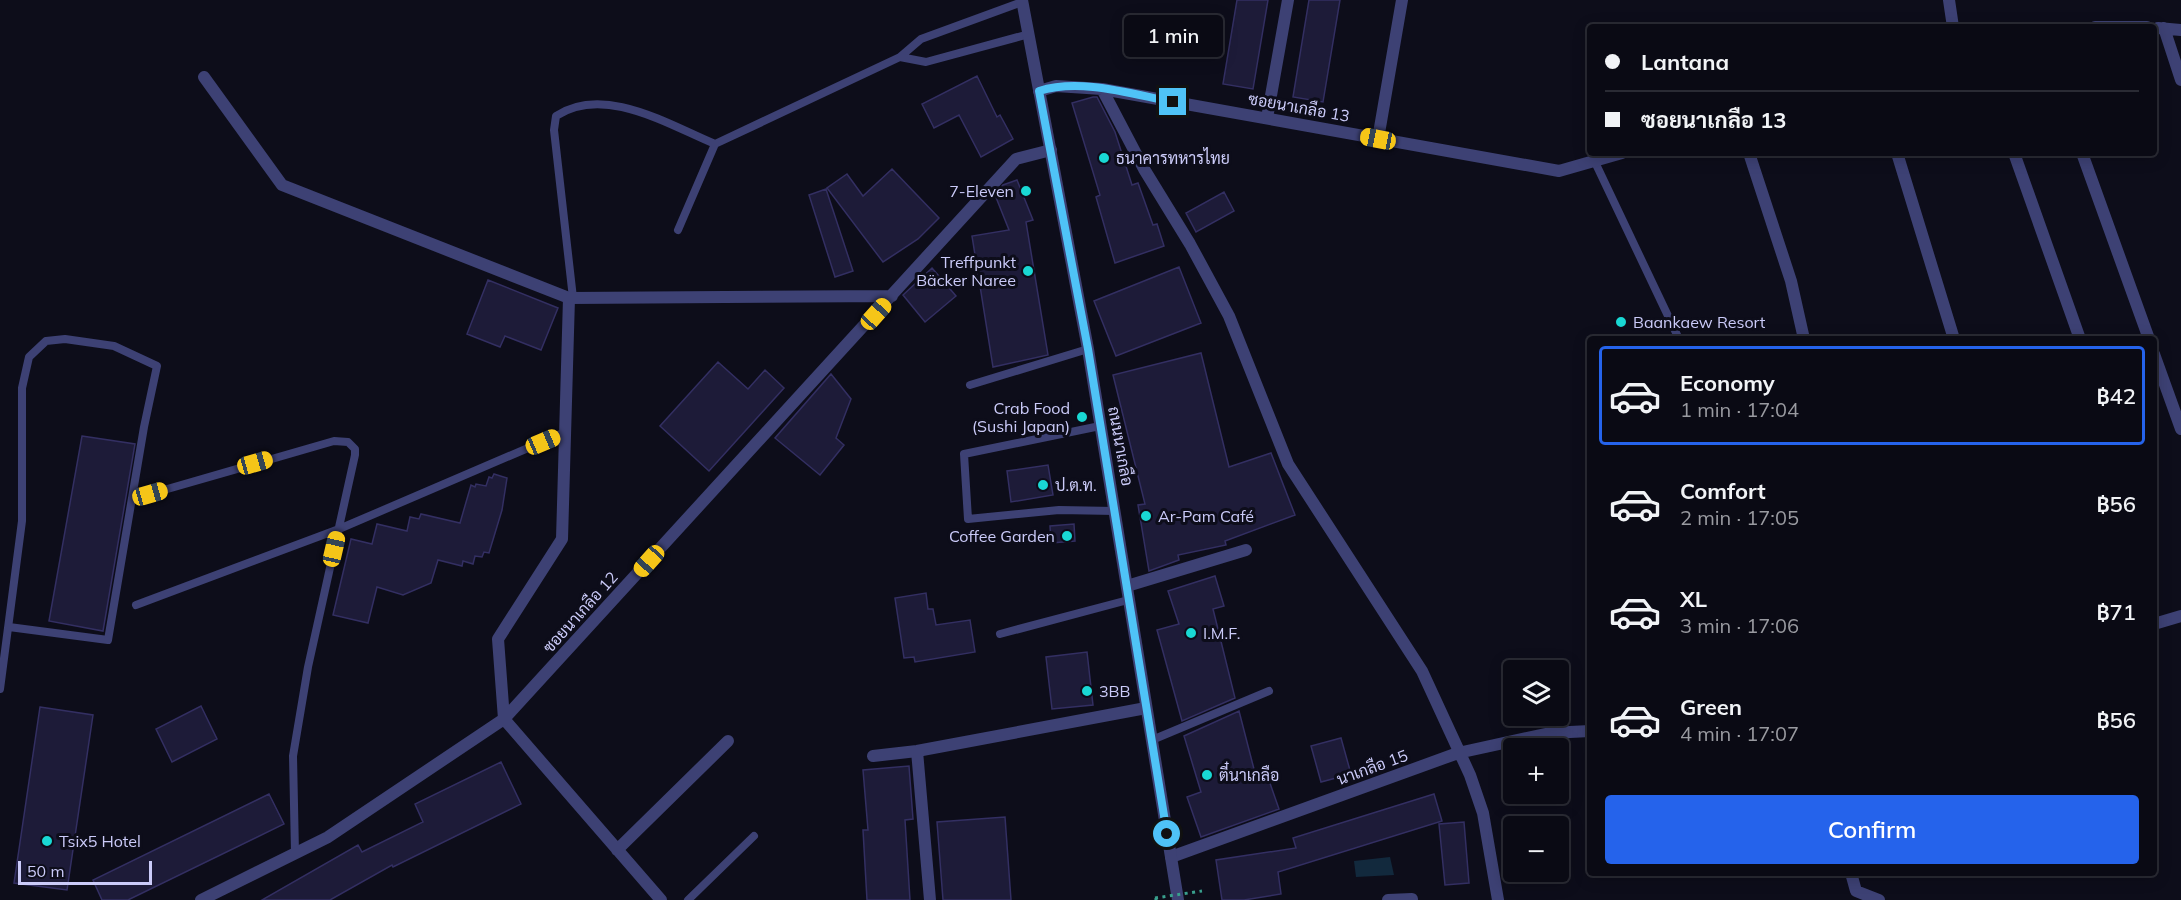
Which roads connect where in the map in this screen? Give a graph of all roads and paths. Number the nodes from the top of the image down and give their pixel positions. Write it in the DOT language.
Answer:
graph roads {
  1 [pos="1288,0"];
  2 [pos="1402,0"];
  3 [pos="1948,0"];
  4 [pos="1022,1"];
  5 [pos="1952,24"];
  6 [pos="2159,28"];
  7 [pos="2181,30"];
  8 [pos="1029,34"];
  9 [pos="900,57"];
  10 [pos="204,77"];
  11 [pos="2181,80"];
  12 [pos="1102,89"];
  13 [pos="1039,91"];
  14 [pos="1267,118"];
  15 [pos="1378,139"];
  16 [pos="715,144"];
  17 [pos="1051,150"];
  18 [pos="1610,156"];
  19 [pos="1750,156"];
  20 [pos="1898,156"];
  21 [pos="2015,156"];
  22 [pos="2083,156"];
  23 [pos="1594,160"];
  24 [pos="678,230"];
  25 [pos="892,296"];
  26 [pos="571,298"];
  27 [pos="1678,336"];
  28 [pos="1803,336"];
  29 [pos="1953,336"];
  30 [pos="2079,336"];
  31 [pos="2148,336"];
  32 [pos="1088,349"];
  33 [pos="2157,362"];
  34 [pos="970,385"];
  35 [pos="1100,426"];
  36 [pos="2181,429"];
  37 [pos="563,433"];
  38 [pos="150,494"];
  39 [pos="1115,511"];
  40 [pos="339,529"];
  41 [pos="1246,550"];
  42 [pos="1126,586"];
  43 [pos="1128,600"];
  44 [pos="136,605"];
  45 [pos="2181,616"];
  46 [pos="2157,623"];
  47 [pos="9,627"];
  48 [pos="1000,634"];
  49 [pos="0,689"];
  50 [pos="1269,691"];
  51 [pos="1146,708"];
  52 [pos="504,719"];
  53 [pos="1587,731"];
  54 [pos="1152,740"];
  55 [pos="728,741"];
  56 [pos="917,751"];
  57 [pos="1458,753"];
  58 [pos="873,756"];
  59 [pos="754,836"];
  60 [pos="617,850"];
  61 [pos="295,853"];
  62 [pos="1171,857"];
  63 [pos="1852,876"];
  64 [pos="1202,891"];
  65 [pos="1156,899"];
  66 [pos="1412,899"];
  67 [pos="201,900"];
  68 [pos="661,900"];
  69 [pos="688,900"];
  70 [pos="930,900"];
  71 [pos="1178,900"];
  72 [pos="1388,900"];
  73 [pos="1498,900"];
  74 [pos="1879,900"];
  1 -- 14 [label="street"];
  2 -- 15 [label="street"];
  3 -- 5 [label="street"];
  4 -- 8 [label="street, ถนนนาเกลือ"];
  4 -- 9 [label="lane"];
  6 -- 7 [label="street"];
  6 -- 11 [label="street"];
  8 -- 9 [label="lane"];
  8 -- 13 [label="street, ถนนนาเกลือ"];
  9 -- 16 [label="lane"];
  10 -- 26 [label="street"];
  12 -- 13 [label="street, ซอยนาเกลือ 13"];
  12 -- 14 [label="street, ซอยนาเกลือ 13"];
  12 -- 57 [label="street"];
  13 -- 17 [label="street, ถนนนาเกลือ"];
  14 -- 15 [label="street, ซอยนาเกลือ 13"];
  15 -- 23 [label="street, ซอยนาเกลือ 13"];
  16 -- 24 [label="lane"];
  16 -- 26 [label="lane"];
  17 -- 25 [label="street, ซอยนาเกลือ 12"];
  17 -- 32 [label="street, ถนนนาเกลือ"];
  18 -- 23 [label="street, ซอยนาเกลือ 13"];
  19 -- 28 [label="street"];
  20 -- 29 [label="street"];
  21 -- 30 [label="street"];
  22 -- 31 [label="street"];
  23 -- 27 [label="lane"];
  25 -- 26 [label="street"];
  25 -- 52 [label="street, ซอยนาเกลือ 12"];
  26 -- 37 [label="street"];
  32 -- 34 [label="lane"];
  32 -- 35 [label="street, ถนนนาเกลือ"];
  33 -- 36 [label="street"];
  35 -- 39 [label="street, ถนนนาเกลือ"];
  35 -- 39 [label="lane"];
  37 -- 40 [label="lane"];
  37 -- 52 [label="street"];
  38 -- 40 [label="lane"];
  39 -- 42 [label="street, ถนนนาเกลือ"];
  40 -- 44 [label="lane"];
  40 -- 61 [label="lane"];
  41 -- 42 [label="street"];
  42 -- 43 [label="street, ถนนนาเกลือ"];
  43 -- 48 [label="lane"];
  43 -- 51 [label="street, ถนนนาเกลือ"];
  45 -- 46 [label="street"];
  47 -- 47 [label="lane"];
  47 -- 49 [label="lane"];
  50 -- 54 [label="lane"];
  51 -- 54 [label="street, ถนนนาเกลือ"];
  51 -- 56 [label="street"];
  52 -- 60 [label="street"];
  52 -- 61 [label="street, ซอยนาเกลือ 12"];
  53 -- 57 [label="street, นาเกลือ 15"];
  54 -- 62 [label="street, ถนนนาเกลือ"];
  55 -- 60 [label="street"];
  56 -- 58 [label="street"];
  56 -- 70 [label="street"];
  57 -- 62 [label="street, นาเกลือ 15"];
  57 -- 73 [label="street"];
  59 -- 69 [label="lane"];
  60 -- 68 [label="street"];
  61 -- 67 [label="street, ซอยนาเกลือ 12"];
  62 -- 71 [label="street, ถนนนาเกลือ"];
  63 -- 74 [label="street"];
  64 -- 65 [label="path, bridge"];
  66 -- 72 [label="street"];
}
